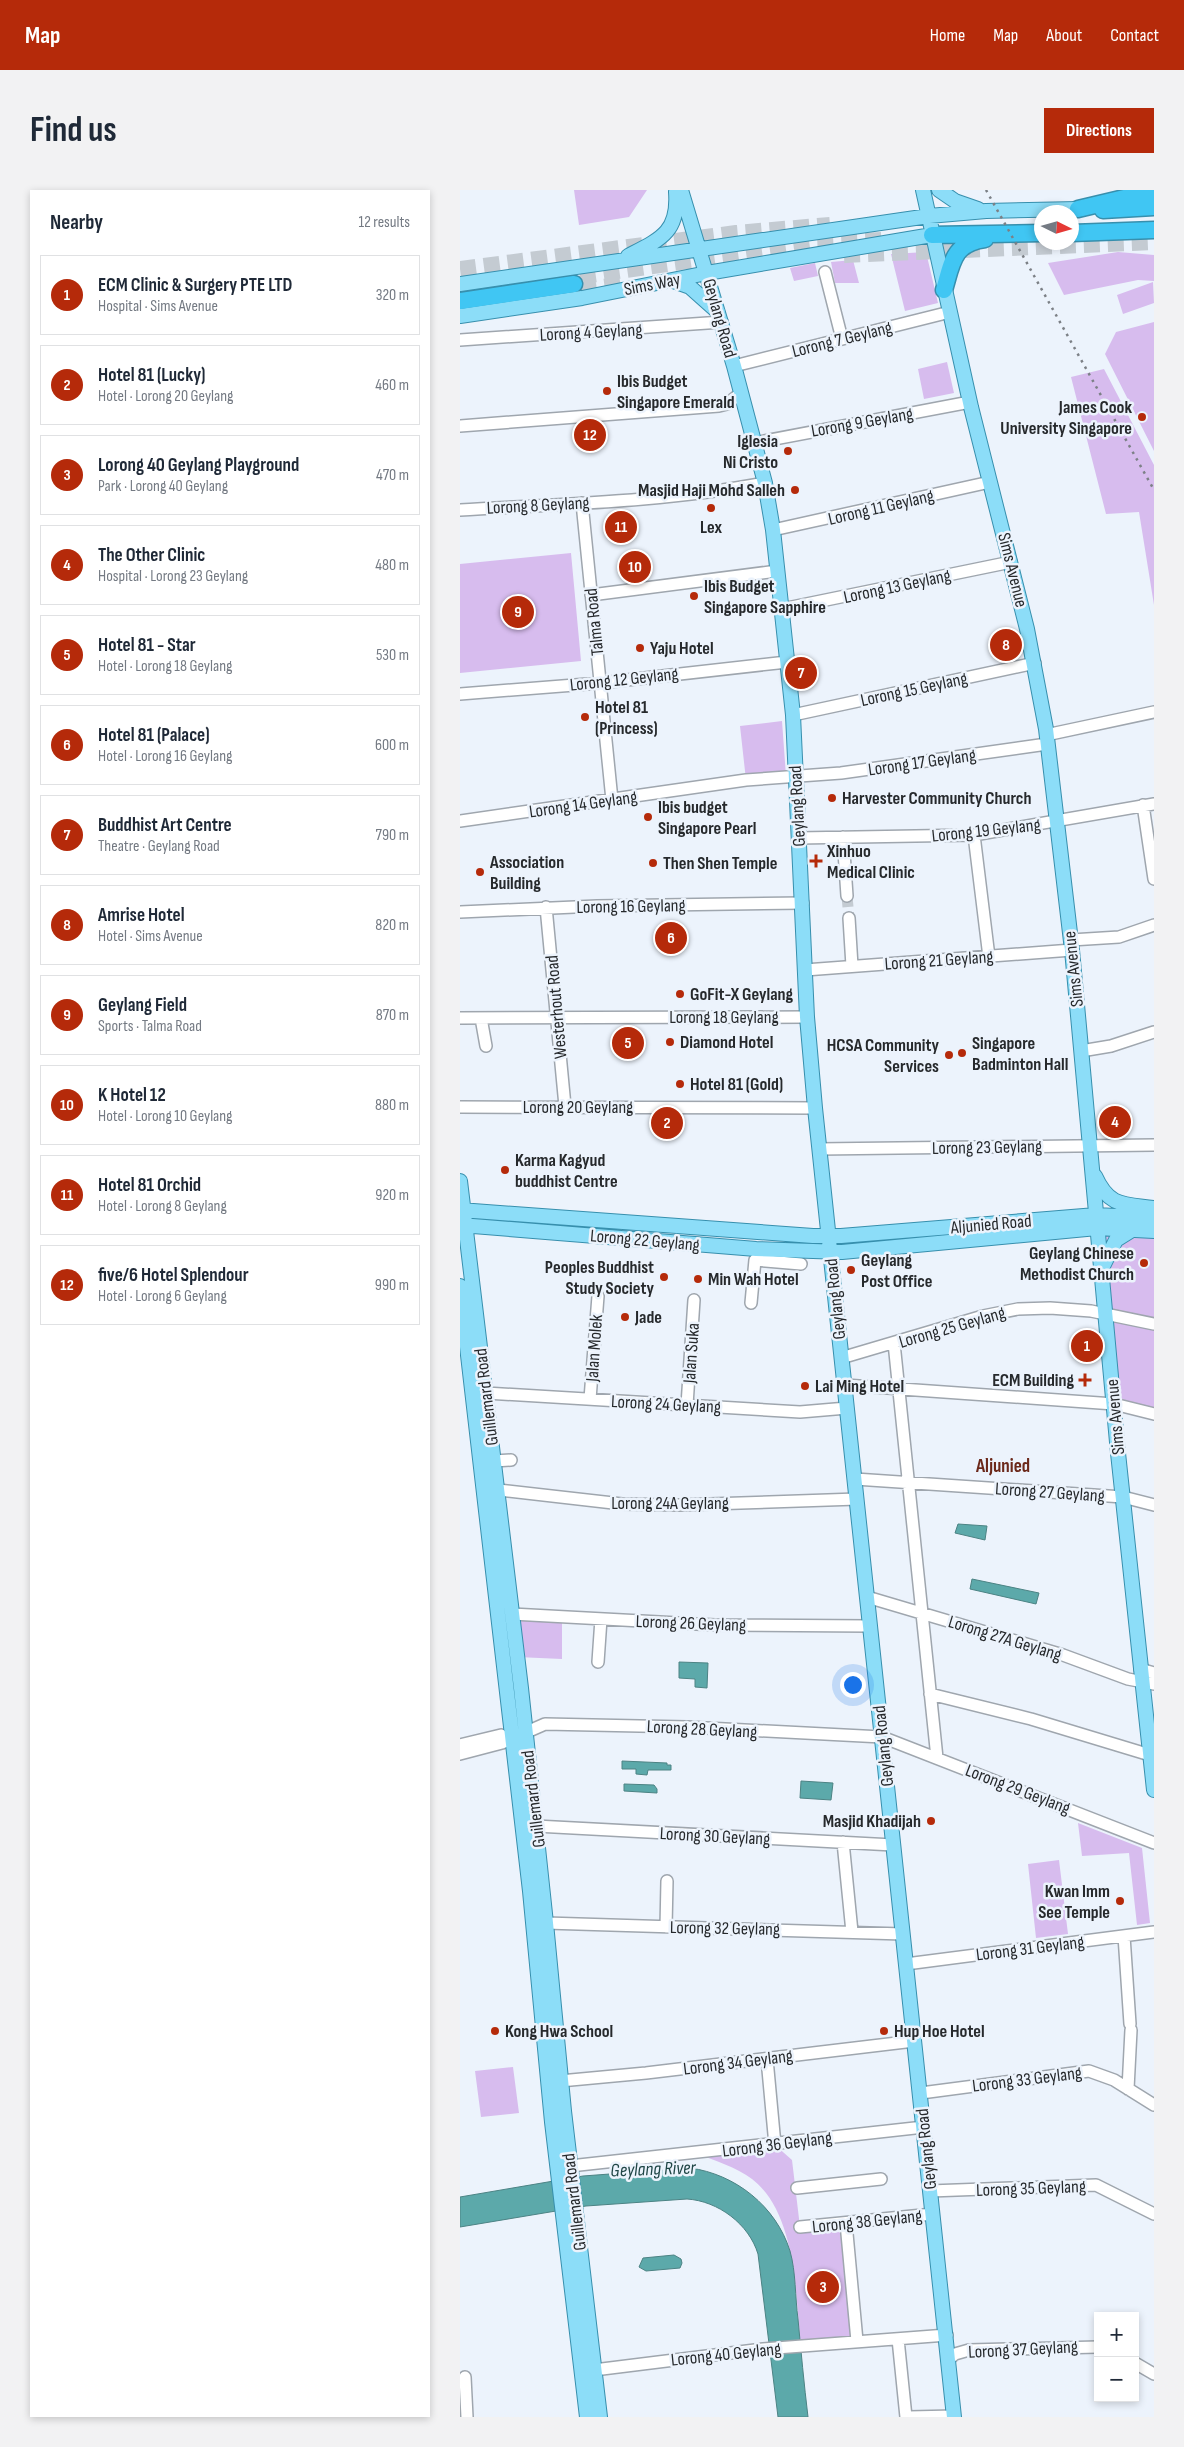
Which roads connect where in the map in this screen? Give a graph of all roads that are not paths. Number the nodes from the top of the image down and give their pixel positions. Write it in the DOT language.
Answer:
graph roads {
  1 [pos="676,190"];
  2 [pos="681,190"];
  3 [pos="923,190"];
  4 [pos="938,190"];
  5 [pos="1154,191"];
  6 [pos="1154,207"];
  7 [pos="1079,209"];
  8 [pos="1079,209"];
  9 [pos="1034,210"];
  10 [pos="986,211"];
  11 [pos="929,216"];
  12 [pos="1154,230"];
  13 [pos="1079,233"];
  14 [pos="1014,234"];
  15 [pos="1034,234"];
  16 [pos="932,235"];
  17 [pos="700,249"];
  18 [pos="616,262"];
  19 [pos="825,272"];
  20 [pos="707,273"];
  21 [pos="671,280"];
  22 [pos="460,284"];
  23 [pos="574,284"];
  24 [pos="944,290"];
  25 [pos="460,301"];
  26 [pos="950,312"];
  27 [pos="460,316"];
  28 [pos="720,317"];
  29 [pos="842,339"];
  30 [pos="460,340"];
  31 [pos="734,366"];
  32 [pos="741,393"];
  33 [pos="970,402"];
  34 [pos="460,426"];
  35 [pos="754,443"];
  36 [pos="990,482"];
  37 [pos="765,483"];
  38 [pos="582,503"];
  39 [pos="460,510"];
  40 [pos="773,530"];
  41 [pos="1011,562"];
  42 [pos="778,571"];
  43 [pos="591,595"];
  44 [pos="782,609"];
  45 [pos="787,662"];
  46 [pos="1035,663"];
  47 [pos="600,683"];
  48 [pos="460,694"];
  49 [pos="1154,712"];
  50 [pos="793,715"];
  51 [pos="1047,736"];
  52 [pos="795,775"];
  53 [pos="612,800"];
  54 [pos="1148,804"];
  55 [pos="460,821"];
  56 [pos="1055,822"];
  57 [pos="974,835"];
  58 [pos="843,837"];
  59 [pos="798,838"];
  60 [pos="1154,879"];
  61 [pos="848,896"];
  62 [pos="802,903"];
  63 [pos="546,907"];
  64 [pos="460,912"];
  65 [pos="849,918"];
  66 [pos="1154,925"];
  67 [pos="1071,945"];
  68 [pos="989,957"];
  69 [pos="852,966"];
  70 [pos="805,970"];
  71 [pos="807,1017"];
  72 [pos="460,1018"];
  73 [pos="481,1018"];
  74 [pos="556,1018"];
  75 [pos="1154,1032"];
  76 [pos="486,1046"];
  77 [pos="1081,1051"];
  78 [pos="460,1106"];
  79 [pos="565,1106"];
  80 [pos="815,1108"];
  81 [pos="1154,1145"];
  82 [pos="1089,1146"];
  83 [pos="820,1149"];
  84 [pos="1091,1168"];
  85 [pos="460,1181"];
  86 [pos="1154,1208"];
  87 [pos="462,1210"];
  88 [pos="1154,1218"];
  89 [pos="1097,1222"];
  90 [pos="463,1226"];
  91 [pos="1132,1230"];
  92 [pos="1154,1231"];
  93 [pos="828,1236"];
  94 [pos="830,1252"];
  95 [pos="800,1264"];
  96 [pos="1101,1271"];
  97 [pos="460,1295"];
  98 [pos="598,1296"];
  99 [pos="694,1300"];
  100 [pos="751,1303"];
  101 [pos="1105,1313"];
  102 [pos="1154,1324"];
  103 [pos="894,1343"];
  104 [pos="841,1358"];
  105 [pos="844,1385"];
  106 [pos="898,1388"];
  107 [pos="486,1393"];
  108 [pos="590,1400"];
  109 [pos="1114,1404"];
  110 [pos="687,1406"];
  111 [pos="847,1408"];
  112 [pos="1154,1414"];
  113 [pos="511,1460"];
  114 [pos="494,1461"];
  115 [pos="854,1478"];
  116 [pos="909,1482"];
  117 [pos="490,1489"];
  118 [pos="1123,1497"];
  119 [pos="857,1499"];
  120 [pos="1154,1505"];
  121 [pos="868,1597"];
  122 [pos="922,1613"];
  123 [pos="512,1614"];
  124 [pos="601,1625"];
  125 [pos="870,1626"];
  126 [pos="598,1658"];
  127 [pos="1154,1673"];
  128 [pos="1145,1678"];
  129 [pos="930,1694"];
  130 [pos="518,1733"];
  131 [pos="882,1737"];
  132 [pos="460,1745"];
  133 [pos="460,1754"];
  134 [pos="1150,1754"];
  135 [pos="937,1758"];
  136 [pos="1154,1790"];
  137 [pos="536,1826"];
  138 [pos="843,1842"];
  139 [pos="1154,1843"];
  140 [pos="893,1845"];
  141 [pos="667,1882"];
  142 [pos="546,1922"];
  143 [pos="666,1927"];
  144 [pos="852,1932"];
  145 [pos="1154,1932"];
  146 [pos="903,1934"];
  147 [pos="1124,1936"];
  148 [pos="906,1964"];
  149 [pos="914,2041"];
  150 [pos="767,2059"];
  151 [pos="560,2081"];
  152 [pos="1128,2089"];
  153 [pos="921,2093"];
  154 [pos="1154,2105"];
  155 [pos="924,2127"];
  156 [pos="775,2145"];
  157 [pos="566,2167"];
  158 [pos="882,2179"];
  159 [pos="797,2188"];
  160 [pos="930,2191"];
  161 [pos="569,2213"];
  162 [pos="933,2214"];
  163 [pos="1154,2214"];
  164 [pos="846,2223"];
  165 [pos="800,2227"];
  166 [pos="946,2336"];
  167 [pos="898,2339"];
  168 [pos="857,2342"];
  169 [pos="1094,2347"];
  170 [pos="949,2358"];
  171 [pos="1139,2366"];
  172 [pos="594,2370"];
  173 [pos="1154,2374"];
  174 [pos="464,2377"];
  175 [pos="954,2416"];
  176 [pos="467,2417"];
  177 [pos="587,2417"];
  178 [pos="600,2417"];
  179 [pos="908,2417"];
  1 -- 18 [label="main road"];
  2 -- 17 [label="main road, Geylang Road"];
  3 -- 11 [label="main road, Sims Avenue"];
  4 -- 10 [label="main road"];
  5 -- 7 [label="highway"];
  6 -- 8 [label="highway"];
  9 -- 10 [label="main road, Sims Way"];
  10 -- 11 [label="main road, Sims Way"];
  11 -- 16 [label="main road, Sims Avenue"];
  11 -- 17 [label="main road, Sims Way"];
  12 -- 13 [label="highway"];
  14 -- 15 [label="highway"];
  14 -- 16 [label="highway"];
  14 -- 24 [label="highway"];
  16 -- 20 [label="main road, Sims Way"];
  16 -- 24 [label="main road, Sims Avenue"];
  17 -- 18 [label="main road, Sims Way"];
  17 -- 20 [label="main road, Geylang Road"];
  18 -- 22 [label="main road, Sims Way"];
  19 -- 29 [label="street"];
  20 -- 21 [label="main road, Sims Way"];
  20 -- 28 [label="main road, Geylang Road"];
  21 -- 27 [label="main road, Sims Way"];
  21 -- 28 [label="main road"];
  23 -- 25 [label="highway"];
  24 -- 26 [label="main road, Sims Avenue"];
  26 -- 29 [label="street, Lorong 7 Geylang"];
  26 -- 33 [label="main road, Sims Avenue"];
  28 -- 30 [label="street, Lorong 4 Geylang"];
  28 -- 31 [label="main road, Geylang Road"];
  29 -- 31 [label="street, Lorong 7 Geylang"];
  31 -- 32 [label="main road, Geylang Road"];
  32 -- 34 [label="street"];
  32 -- 35 [label="main road, Geylang Road"];
  33 -- 35 [label="street, Lorong 9 Geylang"];
  33 -- 36 [label="main road, Sims Avenue"];
  35 -- 37 [label="main road, Geylang Road"];
  36 -- 40 [label="street, Lorong 11 Geylang"];
  36 -- 41 [label="main road, Sims Avenue"];
  37 -- 38 [label="street, Lorong 8 Geylang"];
  37 -- 40 [label="main road, Geylang Road"];
  38 -- 39 [label="street, Lorong 8 Geylang"];
  38 -- 43 [label="street, Talma Road"];
  40 -- 42 [label="main road, Geylang Road"];
  41 -- 44 [label="street, Lorong 13 Geylang"];
  41 -- 46 [label="main road, Sims Avenue"];
  42 -- 43 [label="street"];
  42 -- 44 [label="main road, Geylang Road"];
  43 -- 47 [label="street, Talma Road"];
  44 -- 45 [label="main road, Geylang Road"];
  45 -- 47 [label="street, Lorong 12 Geylang"];
  45 -- 50 [label="main road, Geylang Road"];
  46 -- 50 [label="street, Lorong 15 Geylang"];
  46 -- 51 [label="main road, Sims Avenue"];
  47 -- 48 [label="street, Lorong 12 Geylang"];
  47 -- 53 [label="street, Talma Road"];
  49 -- 51 [label="street, Lorong 17 Geylang"];
  50 -- 52 [label="main road, Geylang Road"];
  51 -- 52 [label="street, Lorong 17 Geylang"];
  51 -- 56 [label="main road, Sims Avenue"];
  52 -- 53 [label="street, Lorong 14 Geylang"];
  52 -- 59 [label="main road, Geylang Road"];
  53 -- 55 [label="street, Lorong 14 Geylang"];
  54 -- 56 [label="street, Lorong 19 Geylang"];
  54 -- 60 [label="street, Lorong 19 Geylang"];
  56 -- 57 [label="street, Lorong 19 Geylang"];
  56 -- 67 [label="main road, Sims Avenue"];
  57 -- 58 [label="street, Lorong 19 Geylang"];
  57 -- 68 [label="street"];
  58 -- 59 [label="street, Lorong 19 Geylang"];
  58 -- 61 [label="street"];
  59 -- 62 [label="main road, Geylang Road"];
  62 -- 63 [label="street, Lorong 16 Geylang"];
  62 -- 70 [label="main road, Geylang Road"];
  63 -- 64 [label="street, Lorong 16 Geylang"];
  63 -- 74 [label="street, Westerhout Road"];
  65 -- 69 [label="street"];
  66 -- 67 [label="street, Lorong 21 Geylang"];
  67 -- 68 [label="street, Lorong 21 Geylang"];
  67 -- 77 [label="main road, Sims Avenue"];
  68 -- 69 [label="street, Lorong 21 Geylang"];
  69 -- 70 [label="street, Lorong 21 Geylang"];
  70 -- 71 [label="main road, Geylang Road"];
  71 -- 74 [label="street, Lorong 18 Geylang"];
  71 -- 80 [label="main road, Geylang Road"];
  72 -- 73 [label="street, Lorong 18 Geylang"];
  73 -- 74 [label="street, Lorong 18 Geylang"];
  73 -- 76 [label="street"];
  74 -- 79 [label="street, Westerhout Road"];
  75 -- 77 [label="street"];
  77 -- 82 [label="main road, Sims Avenue"];
  78 -- 79 [label="street, Lorong 20 Geylang"];
  79 -- 80 [label="street, Lorong 20 Geylang"];
  80 -- 83 [label="main road, Geylang Road"];
  81 -- 82 [label="street, Lorong 23 Geylang"];
  82 -- 83 [label="street, Lorong 23 Geylang"];
  82 -- 84 [label="main road, Sims Avenue"];
  83 -- 93 [label="main road, Geylang Road"];
  84 -- 86 [label="main road"];
  84 -- 89 [label="main road, Sims Avenue"];
  85 -- 87 [label="main road, Guillemard Road"];
  87 -- 90 [label="main road, Guillemard Road"];
  87 -- 93 [label="main road, Lorong 22 Geylang"];
  88 -- 89 [label="main road, Aljunied Road"];
  89 -- 91 [label="main road, Aljunied Road"];
  89 -- 93 [label="main road, Aljunied Road"];
  89 -- 94 [label="main road, Aljunied Road"];
  89 -- 96 [label="main road, Sims Avenue"];
  90 -- 94 [label="main road, Lorong 22 Geylang"];
  90 -- 107 [label="main road, Guillemard Road"];
  91 -- 92 [label="main road, Aljunied Road"];
  91 -- 96 [label="main road"];
  93 -- 94 [label="main road, Geylang Road"];
  94 -- 104 [label="main road, Geylang Road"];
  95 -- 100 [label="street"];
  96 -- 101 [label="main road, Sims Avenue"];
  97 -- 117 [label="main road, Guillemard Road"];
  98 -- 108 [label="street, Jalan Molek"];
  99 -- 110 [label="street, Jalan Suka"];
  101 -- 102 [label="street, Lorong 25 Geylang"];
  101 -- 103 [label="street, Lorong 25 Geylang"];
  101 -- 109 [label="main road, Sims Avenue"];
  103 -- 104 [label="street, Lorong 25 Geylang"];
  103 -- 106 [label="street"];
  104 -- 105 [label="main road, Geylang Road"];
  105 -- 106 [label="street"];
  105 -- 111 [label="main road, Geylang Road"];
  106 -- 109 [label="street"];
  106 -- 116 [label="street"];
  107 -- 108 [label="street, Lorong 24 Geylang"];
  107 -- 114 [label="main road, Guillemard Road"];
  108 -- 110 [label="street, Lorong 24 Geylang"];
  109 -- 112 [label="street"];
  109 -- 118 [label="main road, Sims Avenue"];
  110 -- 111 [label="street, Lorong 24 Geylang"];
  111 -- 115 [label="main road, Geylang Road"];
  113 -- 114 [label="street"];
  114 -- 117 [label="main road, Guillemard Road"];
  115 -- 116 [label="street, Lorong 27 Geylang"];
  115 -- 119 [label="main road, Geylang Road"];
  116 -- 118 [label="street, Lorong 27 Geylang"];
  116 -- 122 [label="street"];
  117 -- 119 [label="street, Lorong 24A Geylang"];
  117 -- 123 [label="main road, Guillemard Road"];
  117 -- 130 [label="main road, Guillemard Road"];
  118 -- 120 [label="street, Lorong 27 Geylang"];
  118 -- 128 [label="main road, Sims Avenue"];
  119 -- 121 [label="main road, Geylang Road"];
  121 -- 122 [label="street, Lorong 27A Geylang"];
  121 -- 125 [label="main road, Geylang Road"];
  122 -- 128 [label="street, Lorong 27A Geylang"];
  122 -- 129 [label="street"];
  123 -- 124 [label="street, Lorong 26 Geylang"];
  123 -- 130 [label="main road, Guillemard Road"];
  124 -- 125 [label="street, Lorong 26 Geylang"];
  124 -- 126 [label="street"];
  125 -- 131 [label="main road, Geylang Road"];
  127 -- 128 [label="street, Lorong 27A Geylang"];
  128 -- 134 [label="main road, Sims Avenue"];
  129 -- 134 [label="street"];
  129 -- 135 [label="street"];
  130 -- 131 [label="street, Lorong 28 Geylang"];
  130 -- 132 [label="street"];
  130 -- 133 [label="street"];
  130 -- 137 [label="main road, Guillemard Road"];
  130 -- 157 [label="main road, Guillemard Road"];
  131 -- 135 [label="street, Lorong 29 Geylang"];
  131 -- 140 [label="main road, Geylang Road"];
  134 -- 136 [label="main road, Sims Avenue"];
  135 -- 139 [label="street, Lorong 29 Geylang"];
  137 -- 138 [label="street, Lorong 30 Geylang"];
  137 -- 142 [label="main road, Guillemard Road"];
  138 -- 140 [label="street, Lorong 30 Geylang"];
  138 -- 144 [label="street"];
  140 -- 146 [label="main road, Geylang Road"];
  141 -- 143 [label="street"];
  142 -- 143 [label="street, Lorong 32 Geylang"];
  142 -- 151 [label="main road, Guillemard Road"];
  143 -- 144 [label="street, Lorong 32 Geylang"];
  144 -- 146 [label="street, Lorong 32 Geylang"];
  145 -- 147 [label="street, Lorong 31 Geylang"];
  146 -- 148 [label="main road, Geylang Road"];
  147 -- 148 [label="street, Lorong 31 Geylang"];
  147 -- 152 [label="street"];
  148 -- 149 [label="main road, Geylang Road"];
  149 -- 150 [label="street, Lorong 34 Geylang"];
  149 -- 153 [label="main road, Geylang Road"];
  150 -- 151 [label="street, Lorong 34 Geylang"];
  150 -- 156 [label="street"];
  151 -- 157 [label="main road, Guillemard Road"];
  152 -- 153 [label="street, Lorong 33 Geylang"];
  152 -- 154 [label="street, Lorong 33 Geylang"];
  153 -- 155 [label="main road, Geylang Road"];
  155 -- 156 [label="street, Lorong 36 Geylang"];
  155 -- 160 [label="main road, Geylang Road"];
  156 -- 157 [label="street, Lorong 36 Geylang"];
  157 -- 161 [label="main road, Guillemard Road"];
  158 -- 159 [label="street"];
  160 -- 162 [label="main road, Geylang Road"];
  160 -- 163 [label="street, Lorong 35 Geylang"];
  161 -- 172 [label="main road, Guillemard Road"];
  161 -- 177 [label="main road, Guillemard Road"];
  162 -- 164 [label="street, Lorong 38 Geylang"];
  162 -- 166 [label="main road, Geylang Road"];
  164 -- 165 [label="street, Lorong 38 Geylang"];
  164 -- 168 [label="street"];
  166 -- 167 [label="street, Lorong 40 Geylang"];
  166 -- 170 [label="main road, Geylang Road"];
  167 -- 168 [label="street, Lorong 40 Geylang"];
  167 -- 179 [label="street"];
  168 -- 172 [label="street, Lorong 40 Geylang"];
  169 -- 170 [label="street, Lorong 37 Geylang"];
  170 -- 175 [label="main road, Geylang Road"];
  171 -- 173 [label="street"];
  172 -- 178 [label="main road, Guillemard Road"];
  174 -- 176 [label="street"];
  175 -- 179 [label="street"];
}
